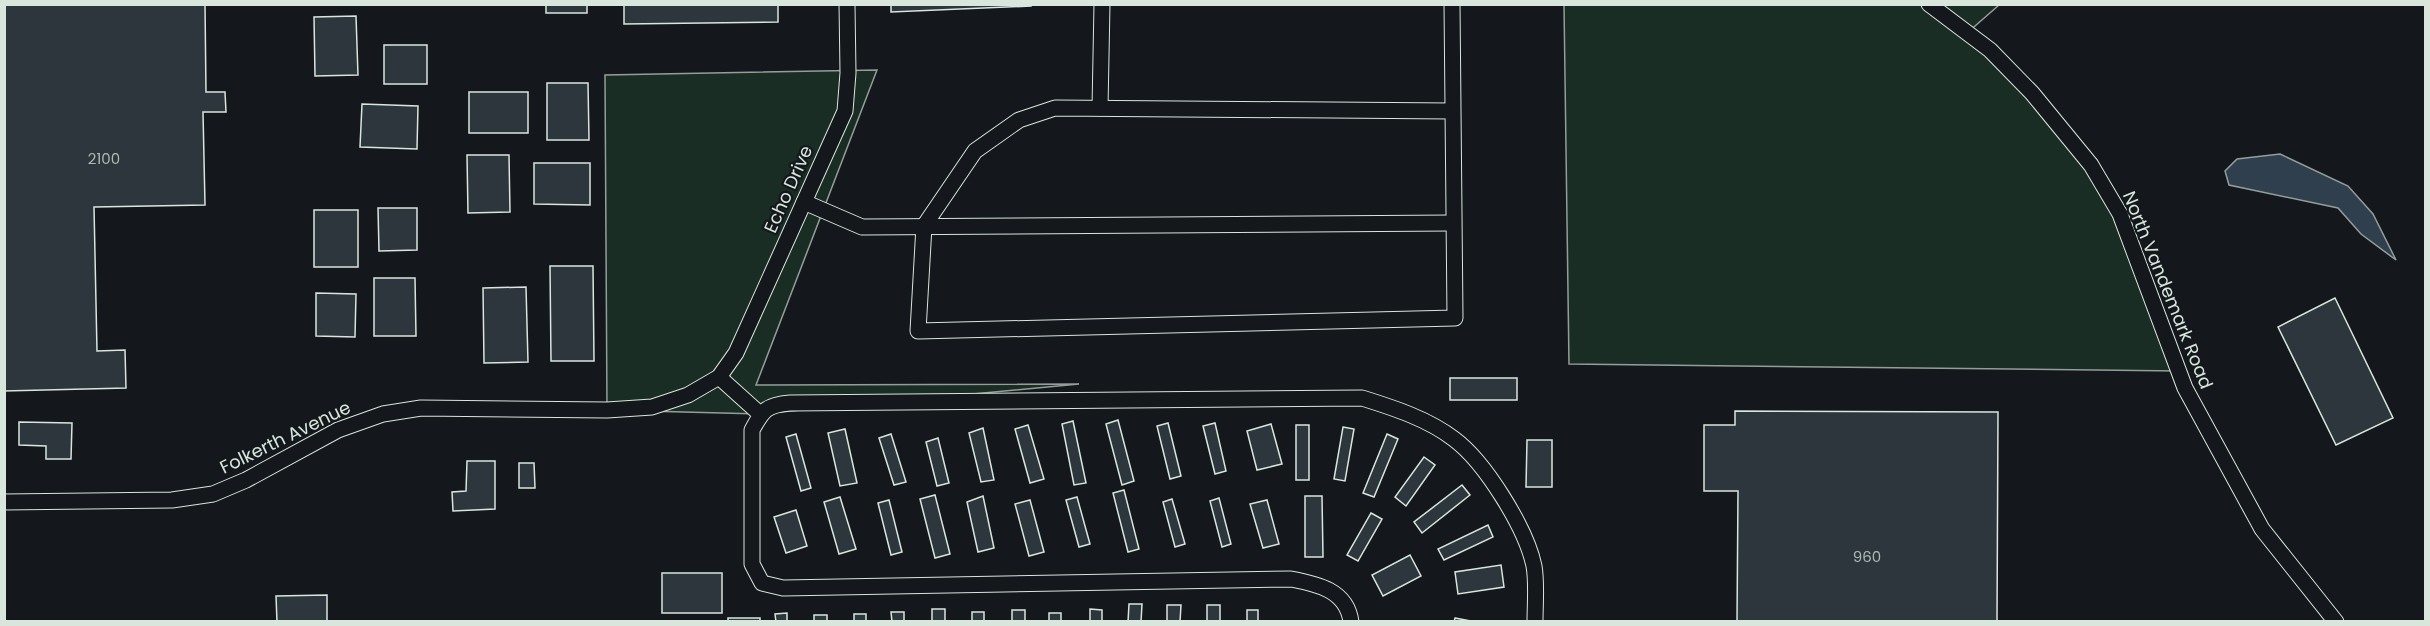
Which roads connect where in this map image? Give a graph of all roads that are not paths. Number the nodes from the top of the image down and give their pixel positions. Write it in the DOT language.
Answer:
graph roads {
  1 [pos="847,4"];
  2 [pos="1102,4"];
  3 [pos="1452,4"];
  4 [pos="1929,4"];
  5 [pos="1100,108"];
  6 [pos="1452,111"];
  7 [pos="804,202"];
  8 [pos="1453,222"];
  9 [pos="924,226"];
  10 [pos="719,377"];
  11 [pos="760,414"];
  12 [pos="4,502"];
  13 [pos="1351,621"];
  14 [pos="1535,621"];
  15 [pos="2336,621"];
  1 -- 7 [label="street, Echo Drive"];
  2 -- 5 [label="street"];
  3 -- 6 [label="street"];
  4 -- 15 [label="street, North Vandemark Road"];
  5 -- 6 [label="street"];
  5 -- 9 [label="street"];
  6 -- 8 [label="street"];
  7 -- 9 [label="street"];
  7 -- 10 [label="street, Echo Drive"];
  8 -- 9 [label="street"];
  8 -- 9 [label="street"];
  10 -- 11 [label="street"];
  10 -- 12 [label="street, Folkerth Avenue"];
  11 -- 13 [label="street"];
  11 -- 14 [label="street"];
}
